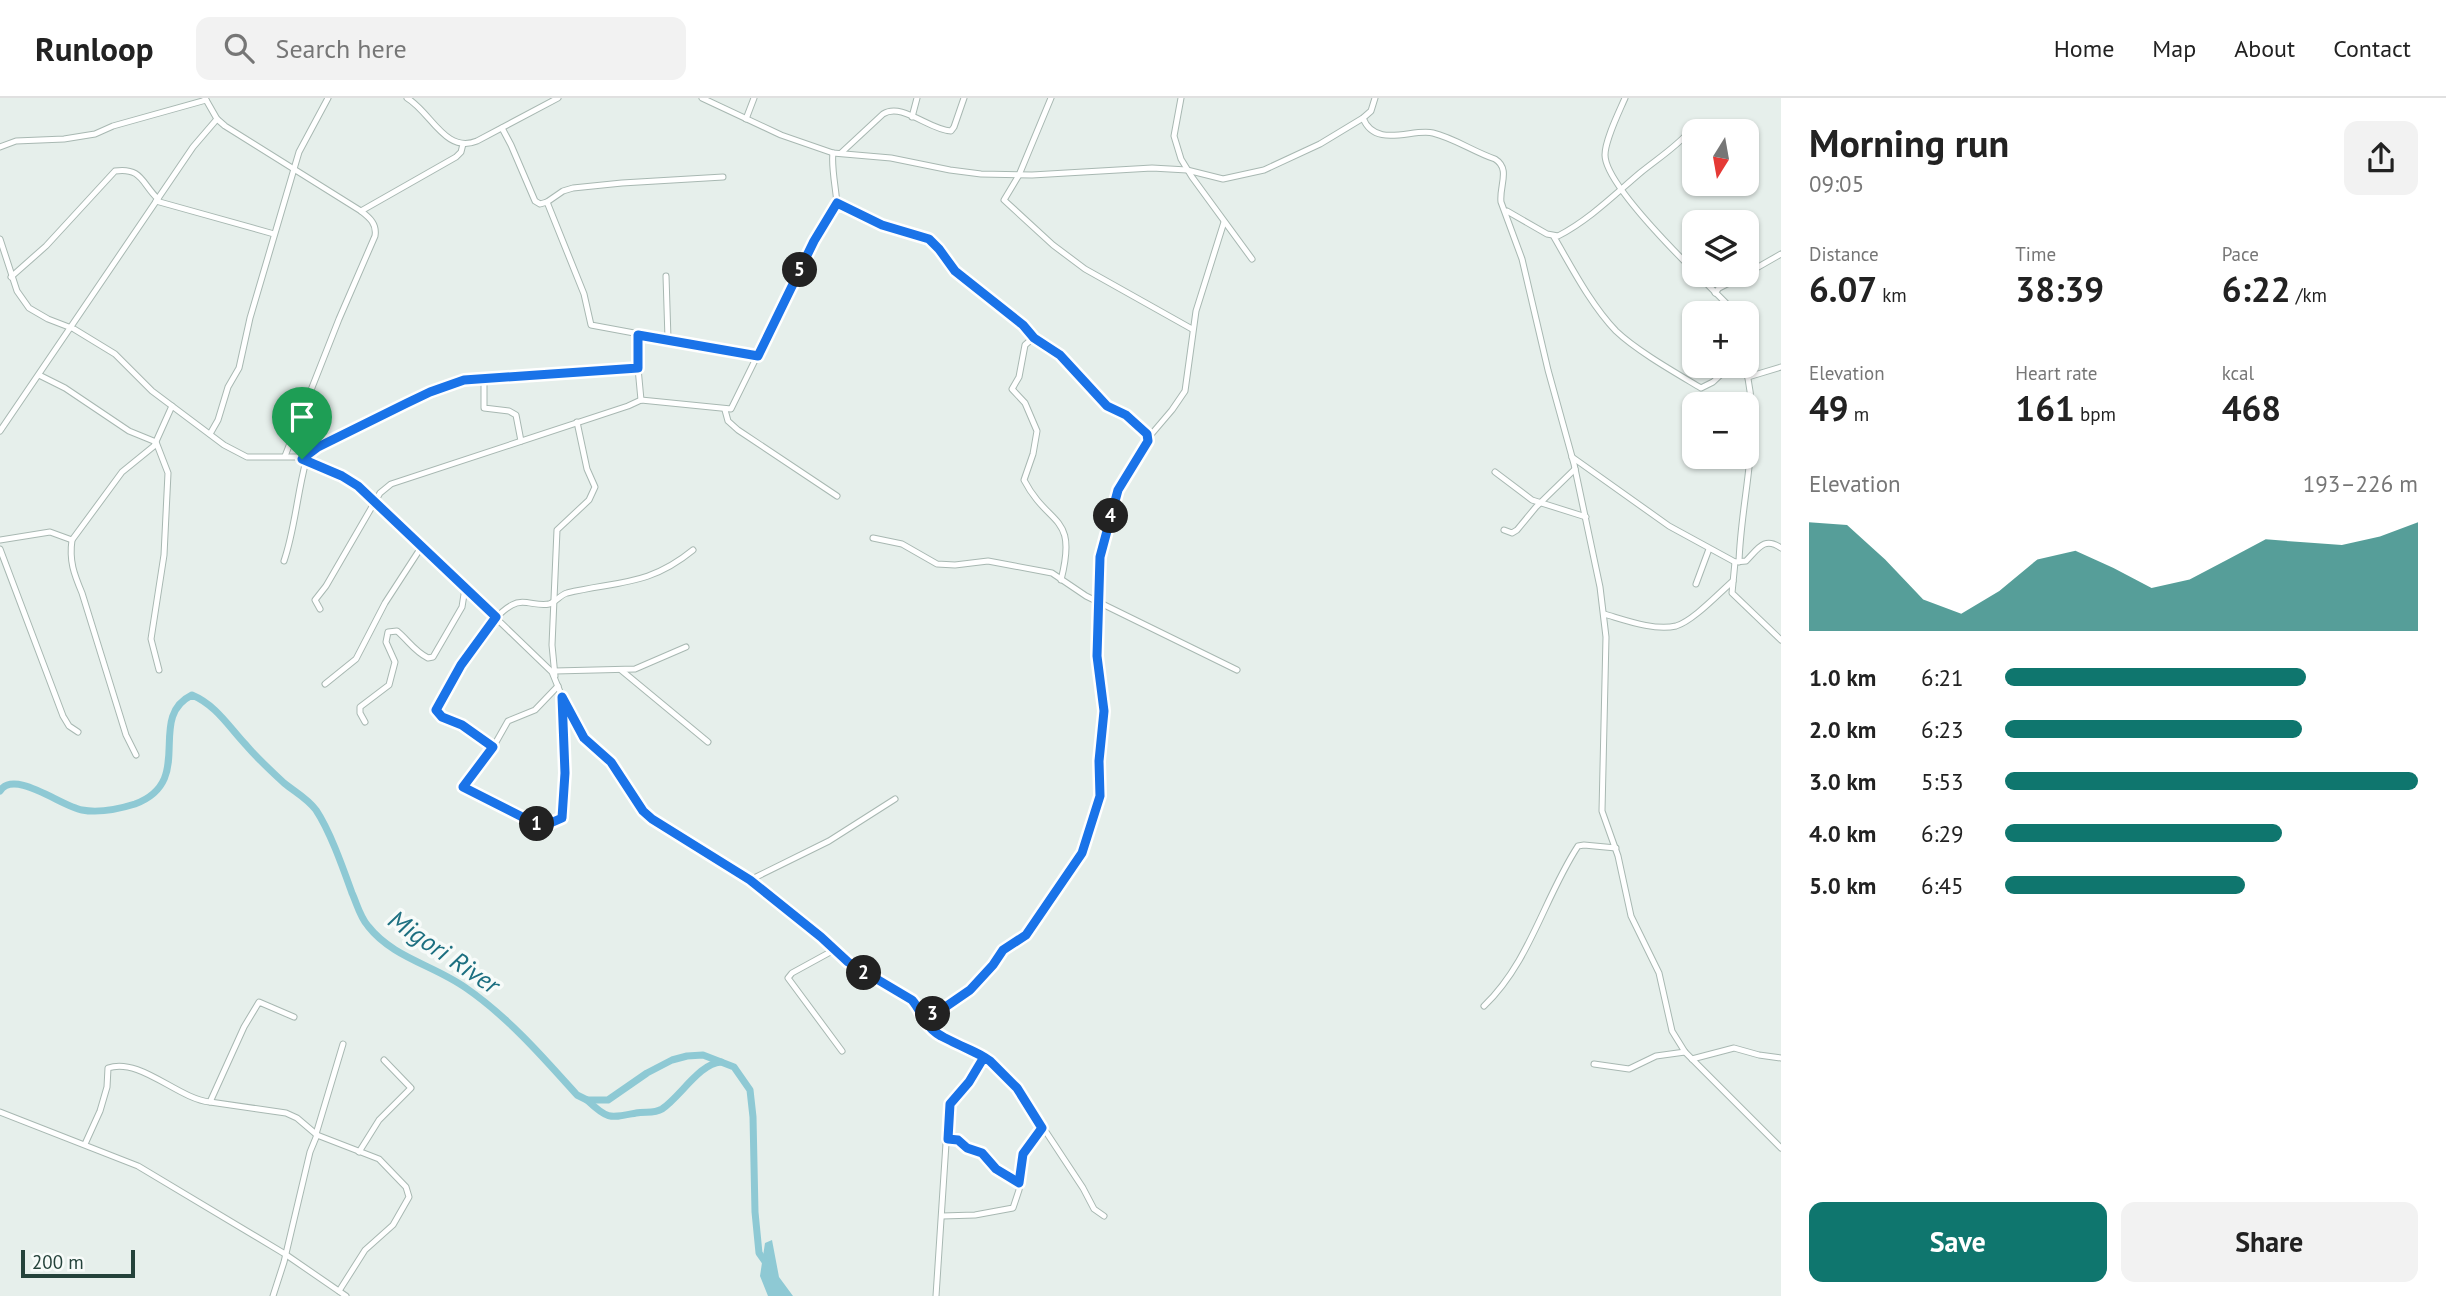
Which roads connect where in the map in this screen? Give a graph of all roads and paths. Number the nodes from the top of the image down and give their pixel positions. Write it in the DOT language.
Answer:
graph roads {
  1 [pos="328,98"];
  2 [pos="407,98"];
  3 [pos="558,98"];
  4 [pos="702,98"];
  5 [pos="754,98"];
  6 [pos="917,98"];
  7 [pos="964,98"];
  8 [pos="1051,98"];
  9 [pos="1181,98"];
  10 [pos="1376,98"];
  11 [pos="1625,98"];
  12 [pos="205,99"];
  13 [pos="912,117"];
  14 [pos="1363,118"];
  15 [pos="217,119"];
  16 [pos="746,119"];
  17 [pos="502,128"];
  18 [pos="1682,139"];
  19 [pos="463,144"];
  20 [pos="0,147"];
  21 [pos="833,153"];
  22 [pos="841,153"];
  23 [pos="293,170"];
  24 [pos="1187,170"];
  25 [pos="1019,175"];
  26 [pos="723,177"];
  27 [pos="1621,191"];
  28 [pos="157,200"];
  29 [pos="547,202"];
  30 [pos="837,203"];
  31 [pos="1504,209"];
  32 [pos="361,211"];
  33 [pos="1224,222"];
  34 [pos="274,234"];
  35 [pos="1554,237"];
  36 [pos="0,239"];
  37 [pos="1781,254"];
  38 [pos="1682,258"];
  39 [pos="1252,259"];
  40 [pos="1759,267"];
  41 [pos="666,276"];
  42 [pos="11,277"];
  43 [pos="1709,287"];
  44 [pos="1721,287"];
  45 [pos="1715,293"];
  46 [pos="1723,301"];
  47 [pos="69,327"];
  48 [pos="1192,329"];
  49 [pos="638,335"];
  50 [pos="1034,338"];
  51 [pos="668,339"];
  52 [pos="758,356"];
  53 [pos="1781,367"];
  54 [pos="638,368"];
  55 [pos="1759,374"];
  56 [pos="39,375"];
  57 [pos="1682,376"];
  58 [pos="484,377"];
  59 [pos="1686,378"];
  60 [pos="1717,378"];
  61 [pos="1748,378"];
  62 [pos="641,400"];
  63 [pos="172,406"];
  64 [pos="725,410"];
  65 [pos="577,422"];
  66 [pos="0,431"];
  67 [pos="210,434"];
  68 [pos="1149,437"];
  69 [pos="521,441"];
  70 [pos="156,442"];
  71 [pos="285,456"];
  72 [pos="1572,457"];
  73 [pos="304,460"];
  74 [pos="1575,469"];
  75 [pos="1495,472"];
  76 [pos="837,496"];
  77 [pos="375,501"];
  78 [pos="1540,502"];
  79 [pos="1586,517"];
  80 [pos="1504,530"];
  81 [pos="873,538"];
  82 [pos="0,540"];
  83 [pos="72,540"];
  84 [pos="422,546"];
  85 [pos="1781,548"];
  86 [pos="0,549"];
  87 [pos="1709,549"];
  88 [pos="693,550"];
  89 [pos="284,561"];
  90 [pos="1737,562"];
  91 [pos="1062,580"];
  92 [pos="1733,581"];
  93 [pos="1696,584"];
  94 [pos="465,588"];
  95 [pos="555,601"];
  96 [pos="1098,602"];
  97 [pos="320,609"];
  98 [pos="1604,614"];
  99 [pos="496,617"];
  100 [pos="1781,640"];
  101 [pos="687,647"];
  102 [pos="159,670"];
  103 [pos="621,670"];
  104 [pos="1237,670"];
  105 [pos="555,671"];
  106 [pos="557,682"];
  107 [pos="325,684"];
  108 [pos="562,697"];
  109 [pos="365,722"];
  110 [pos="78,732"];
  111 [pos="708,742"];
  112 [pos="493,747"];
  113 [pos="136,755"];
  114 [pos="895,799"];
  115 [pos="1616,848"];
  116 [pos="750,880"];
  117 [pos="834,950"];
  118 [pos="917,1005"];
  119 [pos="1484,1006"];
  120 [pos="937,1011"];
  121 [pos="294,1017"];
  122 [pos="925,1021"];
  123 [pos="342,1044"];
  124 [pos="842,1051"];
  125 [pos="1685,1052"];
  126 [pos="984,1057"];
  127 [pos="1781,1058"];
  128 [pos="1692,1059"];
  129 [pos="384,1060"];
  130 [pos="1594,1063"];
  131 [pos="210,1102"];
  132 [pos="0,1112"];
  133 [pos="1042,1128"];
  134 [pos="317,1134"];
  135 [pos="948,1139"];
  136 [pos="85,1144"];
  137 [pos="1781,1148"];
  138 [pos="359,1152"];
  139 [pos="1019,1183"];
  140 [pos="942,1216"];
  141 [pos="1104,1216"];
  142 [pos="285,1254"];
  143 [pos="339,1291"];
  144 [pos="273,1296"];
  145 [pos="346,1296"];
  146 [pos="936,1296"];
  1 -- 23 [label="street"];
  2 -- 19 [label="street"];
  3 -- 17 [label="street"];
  4 -- 16 [label="street"];
  5 -- 16 [label="street"];
  6 -- 13 [label="street"];
  7 -- 13 [label="street"];
  8 -- 25 [label="street"];
  9 -- 24 [label="street"];
  10 -- 14 [label="street"];
  11 -- 27 [label="street"];
  12 -- 15 [label="street"];
  12 -- 20 [label="street"];
  13 -- 22 [label="street"];
  14 -- 24 [label="street"];
  14 -- 31 [label="street"];
  15 -- 23 [label="street"];
  15 -- 28 [label="street"];
  16 -- 21 [label="street"];
  17 -- 19 [label="street"];
  17 -- 29 [label="street"];
  18 -- 27 [label="street"];
  19 -- 32 [label="street"];
  21 -- 22 [label="street"];
  21 -- 30 [label="street"];
  22 -- 25 [label="street"];
  23 -- 32 [label="street"];
  23 -- 34 [label="street"];
  24 -- 25 [label="street"];
  24 -- 33 [label="street"];
  25 -- 48 [label="street"];
  26 -- 29 [label="street"];
  27 -- 35 [label="street"];
  27 -- 38 [label="street"];
  28 -- 34 [label="street"];
  28 -- 42 [label="street"];
  28 -- 47 [label="street"];
  29 -- 49 [label="street"];
  30 -- 50 [label="street"];
  30 -- 52 [label="street"];
  31 -- 35 [label="street"];
  31 -- 72 [label="street"];
  32 -- 71 [label="street"];
  33 -- 39 [label="street"];
  33 -- 48 [label="street"];
  34 -- 67 [label="street"];
  35 -- 57 [label="street"];
  36 -- 42 [label="street"];
  37 -- 40 [label="street"];
  41 -- 51 [label="street"];
  42 -- 47 [label="street"];
  43 -- 45 [label="street"];
  44 -- 45 [label="street"];
  45 -- 46 [label="street"];
  47 -- 56 [label="street"];
  47 -- 63 [label="street"];
  48 -- 68 [label="street"];
  49 -- 51 [label="street"];
  49 -- 54 [label="street"];
  50 -- 68 [label="street"];
  50 -- 91 [label="street"];
  51 -- 52 [label="street"];
  52 -- 64 [label="street"];
  53 -- 55 [label="street"];
  54 -- 58 [label="street"];
  54 -- 62 [label="street"];
  56 -- 66 [label="street"];
  56 -- 70 [label="street"];
  58 -- 69 [label="street"];
  58 -- 73 [label="street"];
  59 -- 60 [label="street"];
  61 -- 90 [label="street"];
  62 -- 64 [label="street"];
  62 -- 65 [label="street"];
  63 -- 67 [label="street"];
  63 -- 70 [label="street"];
  64 -- 76 [label="street"];
  65 -- 69 [label="street"];
  65 -- 95 [label="street"];
  67 -- 71 [label="street"];
  68 -- 96 [label="street"];
  69 -- 77 [label="street"];
  70 -- 83 [label="street"];
  70 -- 102 [label="street"];
  71 -- 73 [label="street"];
  72 -- 74 [label="street"];
  72 -- 87 [label="street"];
  73 -- 77 [label="street"];
  73 -- 89 [label="street"];
  74 -- 78 [label="street"];
  74 -- 79 [label="street"];
  75 -- 78 [label="street"];
  77 -- 84 [label="street"];
  77 -- 97 [label="street"];
  78 -- 79 [label="street"];
  78 -- 80 [label="street"];
  79 -- 98 [label="street"];
  81 -- 91 [label="street"];
  82 -- 83 [label="street"];
  83 -- 113 [label="street"];
  84 -- 94 [label="street"];
  84 -- 107 [label="street"];
  85 -- 90 [label="street"];
  86 -- 110 [label="street"];
  87 -- 90 [label="street"];
  87 -- 93 [label="street"];
  88 -- 95 [label="street"];
  90 -- 92 [label="street"];
  91 -- 96 [label="street"];
  92 -- 98 [label="street"];
  92 -- 100 [label="street"];
  94 -- 99 [label="street"];
  94 -- 109 [label="street"];
  95 -- 99 [label="street"];
  95 -- 105 [label="street"];
  96 -- 104 [label="street"];
  96 -- 120 [label="street"];
  98 -- 115 [label="street"];
  99 -- 106 [label="street"];
  99 -- 112 [label="street"];
  101 -- 103 [label="street"];
  103 -- 105 [label="street"];
  103 -- 111 [label="street"];
  105 -- 106 [label="street"];
  106 -- 108 [label="street"];
  106 -- 112 [label="street"];
  108 -- 112 [label="street"];
  108 -- 116 [label="street"];
  114 -- 116 [label="street"];
  115 -- 119 [label="street"];
  115 -- 125 [label="street"];
  116 -- 117 [label="street"];
  117 -- 118 [label="street"];
  117 -- 124 [label="street"];
  118 -- 120 [label="street"];
  118 -- 122 [label="street"];
  120 -- 122 [label="street"];
  121 -- 131 [label="street"];
  122 -- 126 [label="street"];
  123 -- 134 [label="street"];
  125 -- 128 [label="street"];
  125 -- 130 [label="street"];
  126 -- 133 [label="street"];
  126 -- 135 [label="street"];
  127 -- 128 [label="street"];
  128 -- 137 [label="street"];
  129 -- 138 [label="street"];
  131 -- 134 [label="street"];
  131 -- 136 [label="street"];
  132 -- 136 [label="street"];
  133 -- 139 [label="street"];
  133 -- 141 [label="street"];
  134 -- 138 [label="street"];
  134 -- 142 [label="street"];
  135 -- 139 [label="street"];
  135 -- 140 [label="street"];
  136 -- 142 [label="street"];
  138 -- 143 [label="street"];
  139 -- 140 [label="street"];
  140 -- 146 [label="street"];
  142 -- 143 [label="street"];
  142 -- 144 [label="street"];
  143 -- 145 [label="street"];
}
